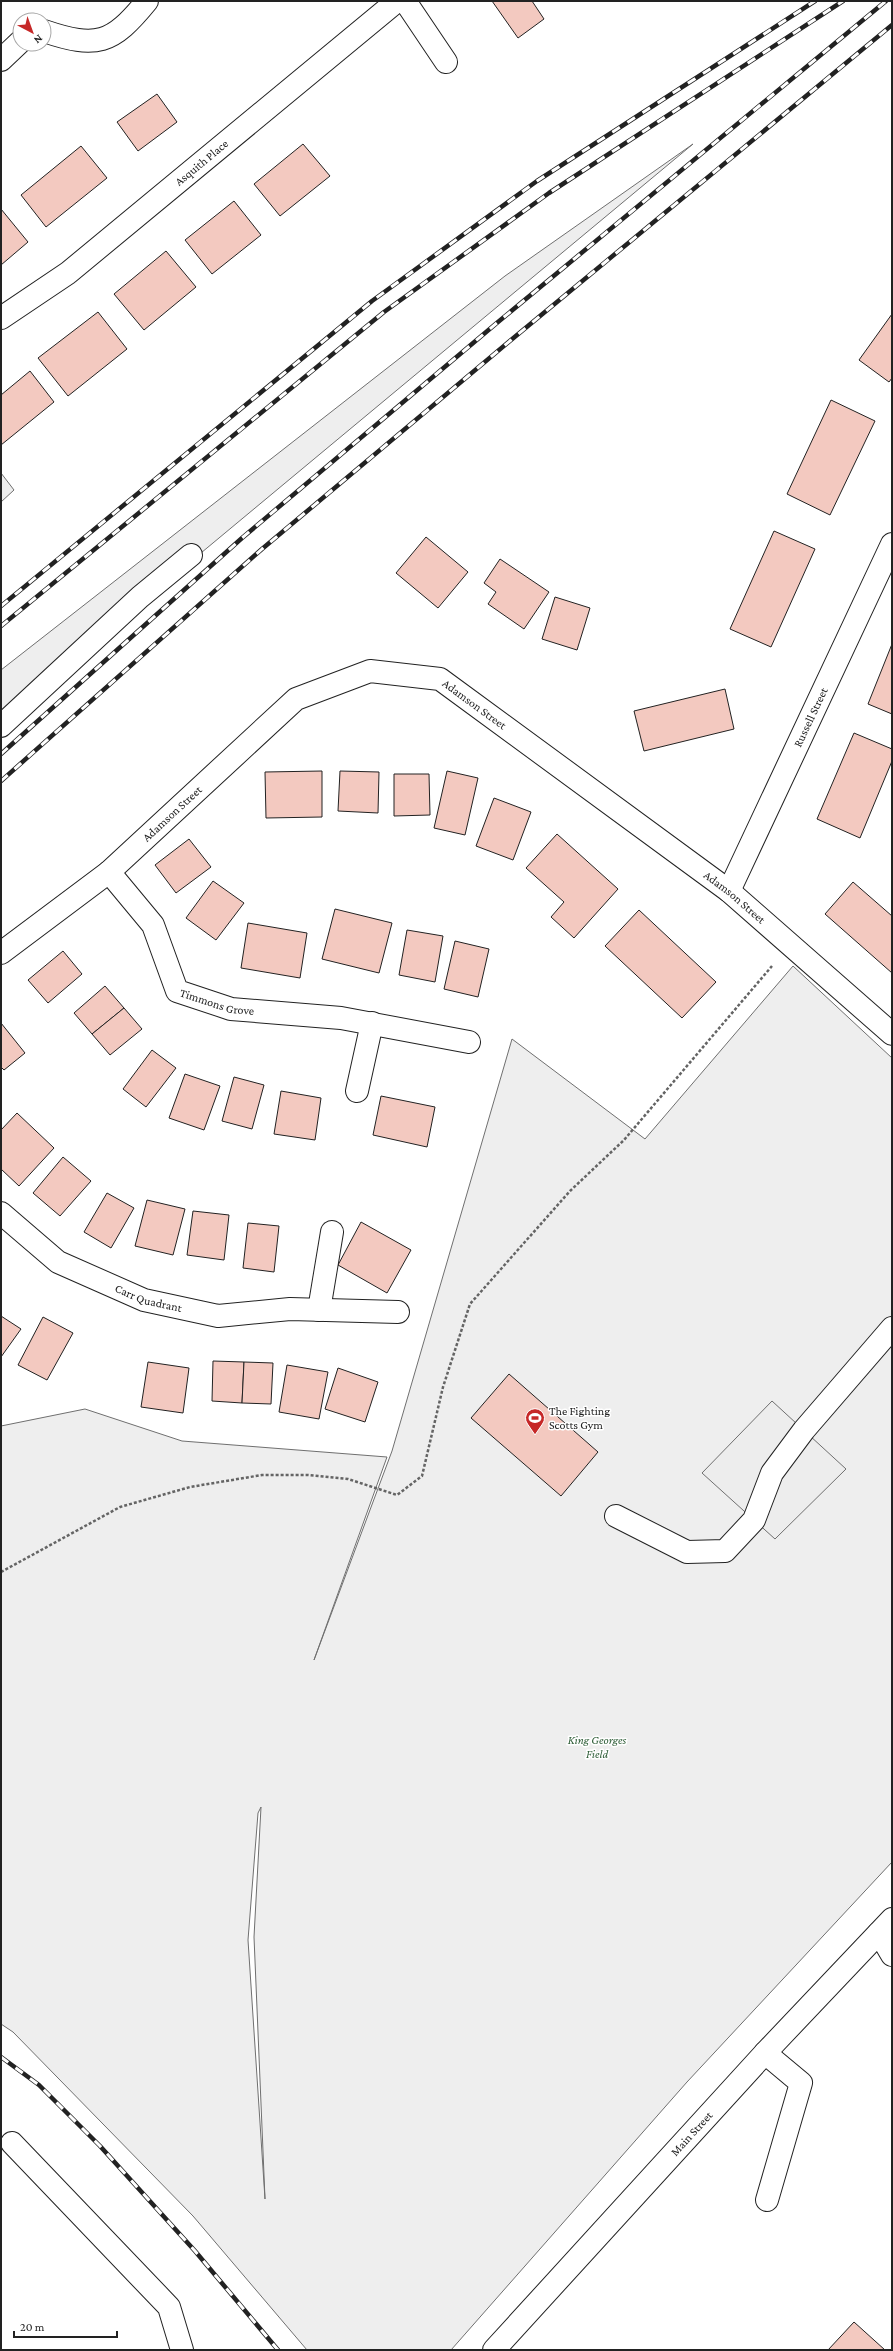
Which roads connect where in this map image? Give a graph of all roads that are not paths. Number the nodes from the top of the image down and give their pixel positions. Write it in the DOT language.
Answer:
graph roads {
  1 [pos="147,1"];
  2 [pos="397,1"];
  3 [pos="405,1"];
  4 [pos="52,34"];
  5 [pos="12,50"];
  6 [pos="1,60"];
  7 [pos="446,62"];
  8 [pos="1,318"];
  9 [pos="892,544"];
  10 [pos="191,556"];
  11 [pos="1,726"];
  12 [pos="109,872"];
  13 [pos="729,891"];
  14 [pos="1,953"];
  15 [pos="372,1023"];
  16 [pos="892,1034"];
  17 [pos="469,1042"];
  18 [pos="357,1091"];
  19 [pos="1,1213"];
  20 [pos="332,1232"];
  21 [pos="319,1310"];
  22 [pos="398,1312"];
  23 [pos="892,1328"];
  24 [pos="616,1516"];
  25 [pos="885,1926"];
  26 [pos="892,1955"];
  27 [pos="765,2053"];
  28 [pos="12,2143"];
  29 [pos="767,2200"];
  30 [pos="182,2350"];
  31 [pos="494,2350"];
  1 -- 4 [label="street"];
  2 -- 8 [label="street, Asquith Place"];
  3 -- 7 [label="street"];
  5 -- 6 [label="street"];
  9 -- 13 [label="street, Russell Street"];
  10 -- 11 [label="street"];
  12 -- 13 [label="street, Adamson Street"];
  12 -- 14 [label="street, Adamson Street"];
  12 -- 15 [label="street, Timmons Grove"];
  13 -- 16 [label="street, Adamson Street"];
  15 -- 17 [label="street, Timmons Grove"];
  15 -- 18 [label="street"];
  19 -- 21 [label="street, Carr Quadrant"];
  20 -- 21 [label="street"];
  21 -- 22 [label="street, Carr Quadrant"];
  23 -- 24 [label="street"];
  25 -- 26 [label="street"];
  25 -- 27 [label="street, Main Street"];
  27 -- 29 [label="street"];
  27 -- 31 [label="street, Main Street"];
  28 -- 30 [label="street"];
}
